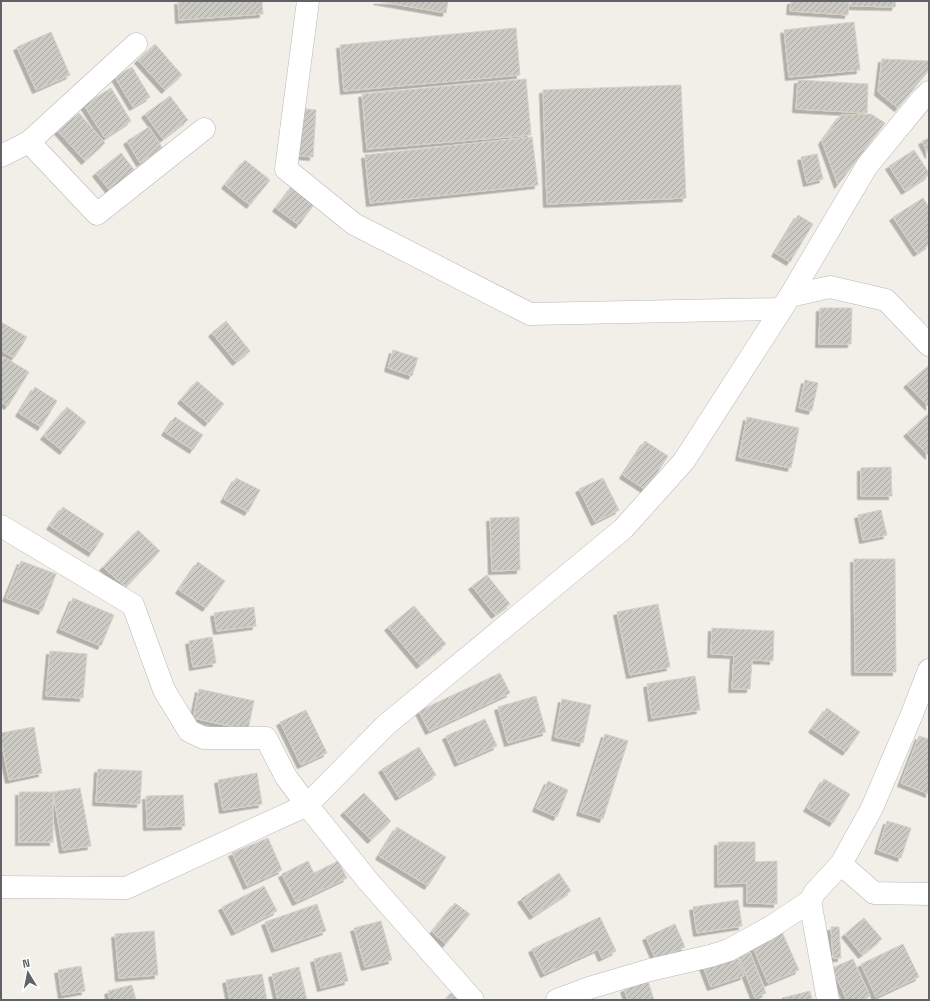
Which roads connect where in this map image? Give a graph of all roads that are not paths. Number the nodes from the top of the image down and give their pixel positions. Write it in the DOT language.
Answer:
graph roads {
  1 [pos="308,1"];
  2 [pos="136,44"];
  3 [pos="929,92"];
  4 [pos="204,129"];
  5 [pos="29,142"];
  6 [pos="1,156"];
  7 [pos="786,302"];
  8 [pos="929,345"];
  9 [pos="1,526"];
  10 [pos="928,676"];
  11 [pos="307,805"];
  12 [pos="841,864"];
  13 [pos="1,887"];
  14 [pos="929,894"];
  15 [pos="810,901"];
  16 [pos="473,1000"];
  17 [pos="557,1000"];
  18 [pos="828,1000"];
  1 -- 7 [label="street"];
  2 -- 5 [label="street"];
  3 -- 7 [label="street"];
  4 -- 5 [label="street"];
  5 -- 6 [label="street"];
  7 -- 8 [label="street"];
  7 -- 11 [label="street"];
  9 -- 11 [label="street"];
  10 -- 12 [label="street"];
  11 -- 13 [label="street"];
  11 -- 16 [label="street"];
  12 -- 14 [label="street"];
  12 -- 15 [label="street"];
  15 -- 17 [label="street"];
  15 -- 18 [label="street"];
}
